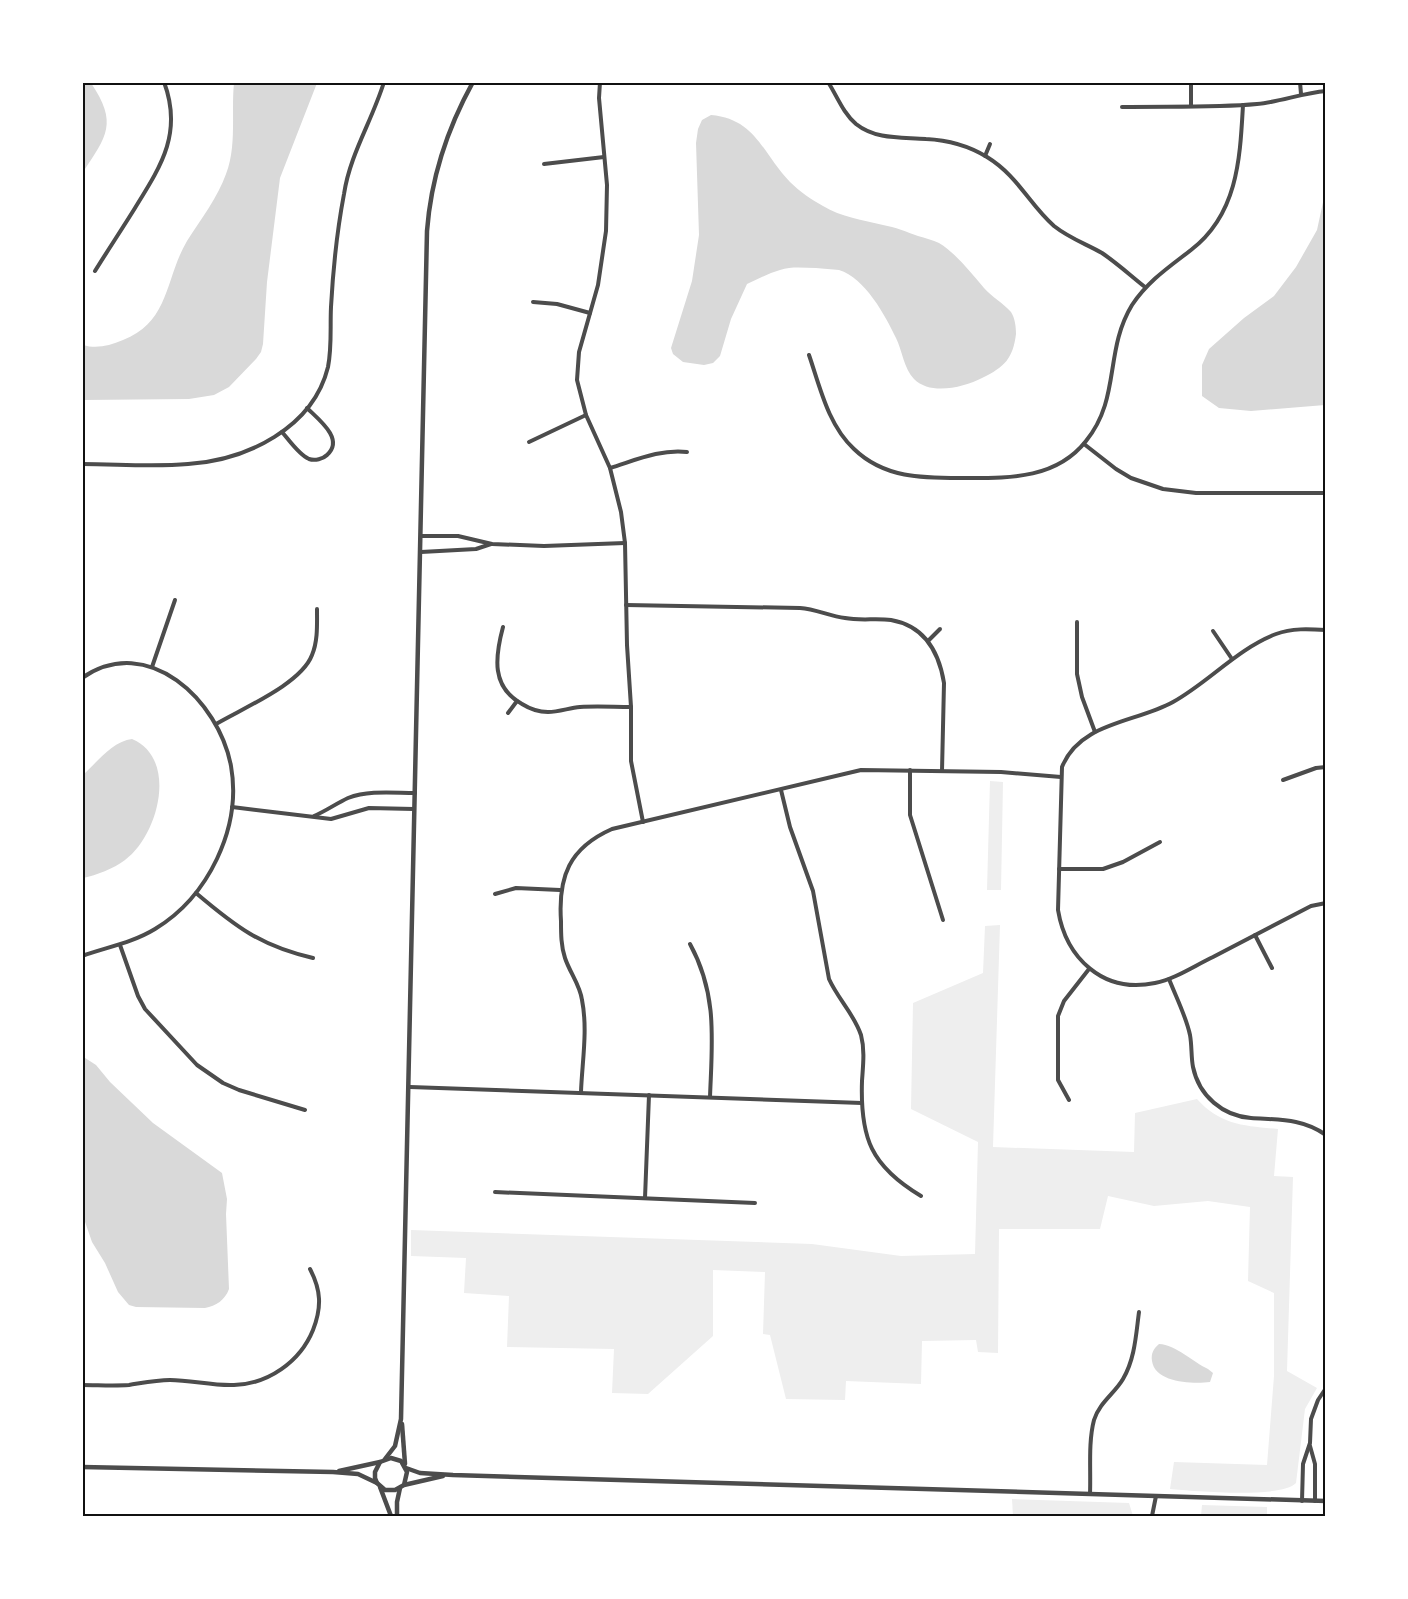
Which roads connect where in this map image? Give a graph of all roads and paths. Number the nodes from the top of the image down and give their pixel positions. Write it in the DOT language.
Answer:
graph roads {
  1 [pos="164,82"];
  2 [pos="384,82"];
  3 [pos="472,82"];
  4 [pos="600,82"];
  5 [pos="828,82"];
  6 [pos="1191,82"];
  7 [pos="1300,82"];
  8 [pos="1326,91"];
  9 [pos="1301,94"];
  10 [pos="1243,105"];
  11 [pos="1191,106"];
  12 [pos="1122,107"];
  13 [pos="990,144"];
  14 [pos="985,156"];
  15 [pos="604,157"];
  16 [pos="544,164"];
  17 [pos="95,271"];
  18 [pos="1145,287"];
  19 [pos="533,302"];
  20 [pos="590,313"];
  21 [pos="809,356"];
  22 [pos="308,408"];
  23 [pos="586,415"];
  24 [pos="282,432"];
  25 [pos="529,442"];
  26 [pos="1084,444"];
  27 [pos="687,452"];
  28 [pos="82,464"];
  29 [pos="610,468"];
  30 [pos="1326,494"];
  31 [pos="421,536"];
  32 [pos="625,543"];
  33 [pos="492,544"];
  34 [pos="421,552"];
  35 [pos="174,600"];
  36 [pos="626,605"];
  37 [pos="317,609"];
  38 [pos="1077,622"];
  39 [pos="503,627"];
  40 [pos="940,629"];
  41 [pos="1326,630"];
  42 [pos="1213,631"];
  43 [pos="928,640"];
  44 [pos="1233,659"];
  45 [pos="152,667"];
  46 [pos="82,678"];
  47 [pos="516,701"];
  48 [pos="631,707"];
  49 [pos="508,713"];
  50 [pos="216,724"];
  51 [pos="1095,732"];
  52 [pos="1326,767"];
  53 [pos="910,770"];
  54 [pos="942,771"];
  55 [pos="1061,777"];
  56 [pos="1283,780"];
  57 [pos="781,790"];
  58 [pos="415,793"];
  59 [pos="232,807"];
  60 [pos="414,810"];
  61 [pos="314,817"];
  62 [pos="643,822"];
  63 [pos="1160,842"];
  64 [pos="1059,869"];
  65 [pos="560,890"];
  66 [pos="196,893"];
  67 [pos="495,894"];
  68 [pos="1326,903"];
  69 [pos="943,920"];
  70 [pos="1255,935"];
  71 [pos="690,944"];
  72 [pos="120,945"];
  73 [pos="82,956"];
  74 [pos="313,958"];
  75 [pos="1272,968"];
  76 [pos="1089,969"];
  77 [pos="1169,979"];
  78 [pos="410,1087"];
  79 [pos="581,1092"];
  80 [pos="649,1095"];
  81 [pos="710,1097"];
  82 [pos="1069,1100"];
  83 [pos="862,1103"];
  84 [pos="305,1110"];
  85 [pos="1326,1135"];
  86 [pos="495,1192"];
  87 [pos="921,1196"];
  88 [pos="645,1198"];
  89 [pos="755,1203"];
  90 [pos="310,1269"];
  91 [pos="1139,1312"];
  92 [pos="82,1385"];
  93 [pos="1326,1388"];
  94 [pos="401,1419"];
  95 [pos="1310,1443"];
  96 [pos="383,1461"];
  97 [pos="405,1466"];
  98 [pos="82,1467"];
  99 [pos="333,1472"];
  100 [pos="453,1474"];
  101 [pos="379,1485"];
  102 [pos="402,1487"];
  103 [pos="1090,1494"];
  104 [pos="1156,1496"];
  105 [pos="1302,1501"];
  106 [pos="1314,1501"];
  107 [pos="1326,1502"];
  108 [pos="391,1516"];
  109 [pos="397,1516"];
  110 [pos="1152,1516"];
  1 -- 17 [label="street"];
  2 -- 22 [label="street"];
  3 -- 31 [label="street"];
  4 -- 15 [label="street"];
  5 -- 14 [label="street"];
  6 -- 11 [label="street"];
  7 -- 9 [label="street"];
  8 -- 9 [label="street"];
  9 -- 10 [label="street"];
  10 -- 11 [label="street"];
  10 -- 18 [label="street"];
  11 -- 12 [label="street"];
  13 -- 14 [label="street"];
  14 -- 18 [label="street"];
  15 -- 16 [label="street"];
  15 -- 20 [label="street"];
  18 -- 26 [label="street"];
  19 -- 20 [label="street"];
  20 -- 23 [label="street"];
  21 -- 26 [label="street"];
  22 -- 24 [label="street"];
  22 -- 24 [label="street"];
  23 -- 25 [label="street"];
  23 -- 29 [label="street"];
  24 -- 28 [label="street"];
  26 -- 30 [label="street"];
  27 -- 29 [label="street"];
  29 -- 32 [label="street"];
  31 -- 33 [label="street"];
  31 -- 34 [label="street"];
  32 -- 33 [label="street"];
  32 -- 36 [label="street"];
  33 -- 34 [label="street"];
  34 -- 58 [label="street"];
  35 -- 45 [label="street"];
  36 -- 43 [label="street"];
  36 -- 48 [label="street"];
  37 -- 50 [label="street"];
  38 -- 51 [label="street"];
  39 -- 47 [label="street"];
  40 -- 43 [label="street"];
  41 -- 44 [label="street"];
  42 -- 44 [label="street"];
  43 -- 54 [label="street"];
  44 -- 51 [label="street"];
  45 -- 46 [label="street"];
  45 -- 50 [label="street"];
  47 -- 48 [label="street"];
  47 -- 49 [label="street"];
  48 -- 62 [label="street"];
  50 -- 59 [label="street"];
  51 -- 55 [label="street"];
  52 -- 56 [label="street"];
  53 -- 54 [label="street"];
  53 -- 57 [label="street"];
  53 -- 69 [label="street"];
  54 -- 55 [label="street"];
  55 -- 64 [label="street"];
  57 -- 62 [label="street"];
  57 -- 83 [label="street"];
  58 -- 60 [label="street"];
  58 -- 61 [label="street"];
  59 -- 61 [label="street"];
  59 -- 66 [label="street"];
  60 -- 61 [label="street"];
  60 -- 78 [label="street"];
  62 -- 65 [label="street"];
  63 -- 64 [label="street"];
  64 -- 76 [label="street"];
  65 -- 67 [label="street"];
  65 -- 79 [label="street"];
  66 -- 72 [label="street"];
  66 -- 74 [label="street"];
  68 -- 70 [label="street"];
  70 -- 75 [label="street"];
  70 -- 77 [label="street"];
  71 -- 81 [label="street"];
  72 -- 73 [label="street"];
  72 -- 84 [label="street"];
  76 -- 77 [label="street"];
  76 -- 82 [label="street"];
  77 -- 85 [label="street"];
  78 -- 79 [label="street"];
  78 -- 94 [label="street"];
  79 -- 80 [label="street"];
  80 -- 81 [label="street"];
  80 -- 88 [label="street"];
  81 -- 83 [label="street"];
  83 -- 87 [label="street"];
  86 -- 88 [label="street"];
  88 -- 89 [label="street"];
  90 -- 92 [label="street"];
  91 -- 103 [label="street"];
  93 -- 95 [label="street"];
  94 -- 96 [label="street"];
  94 -- 97 [label="street"];
  95 -- 105 [label="street"];
  95 -- 106 [label="street"];
  96 -- 97 [label="street"];
  96 -- 99 [label="street"];
  96 -- 101 [label="street"];
  97 -- 100 [label="street"];
  97 -- 102 [label="street"];
  98 -- 99 [label="street"];
  99 -- 101 [label="street"];
  100 -- 102 [label="street"];
  100 -- 103 [label="street"];
  101 -- 102 [label="street"];
  101 -- 108 [label="street"];
  102 -- 109 [label="street"];
  103 -- 104 [label="street"];
  104 -- 105 [label="street"];
  104 -- 110 [label="street"];
  105 -- 106 [label="street"];
  106 -- 107 [label="street"];
}
